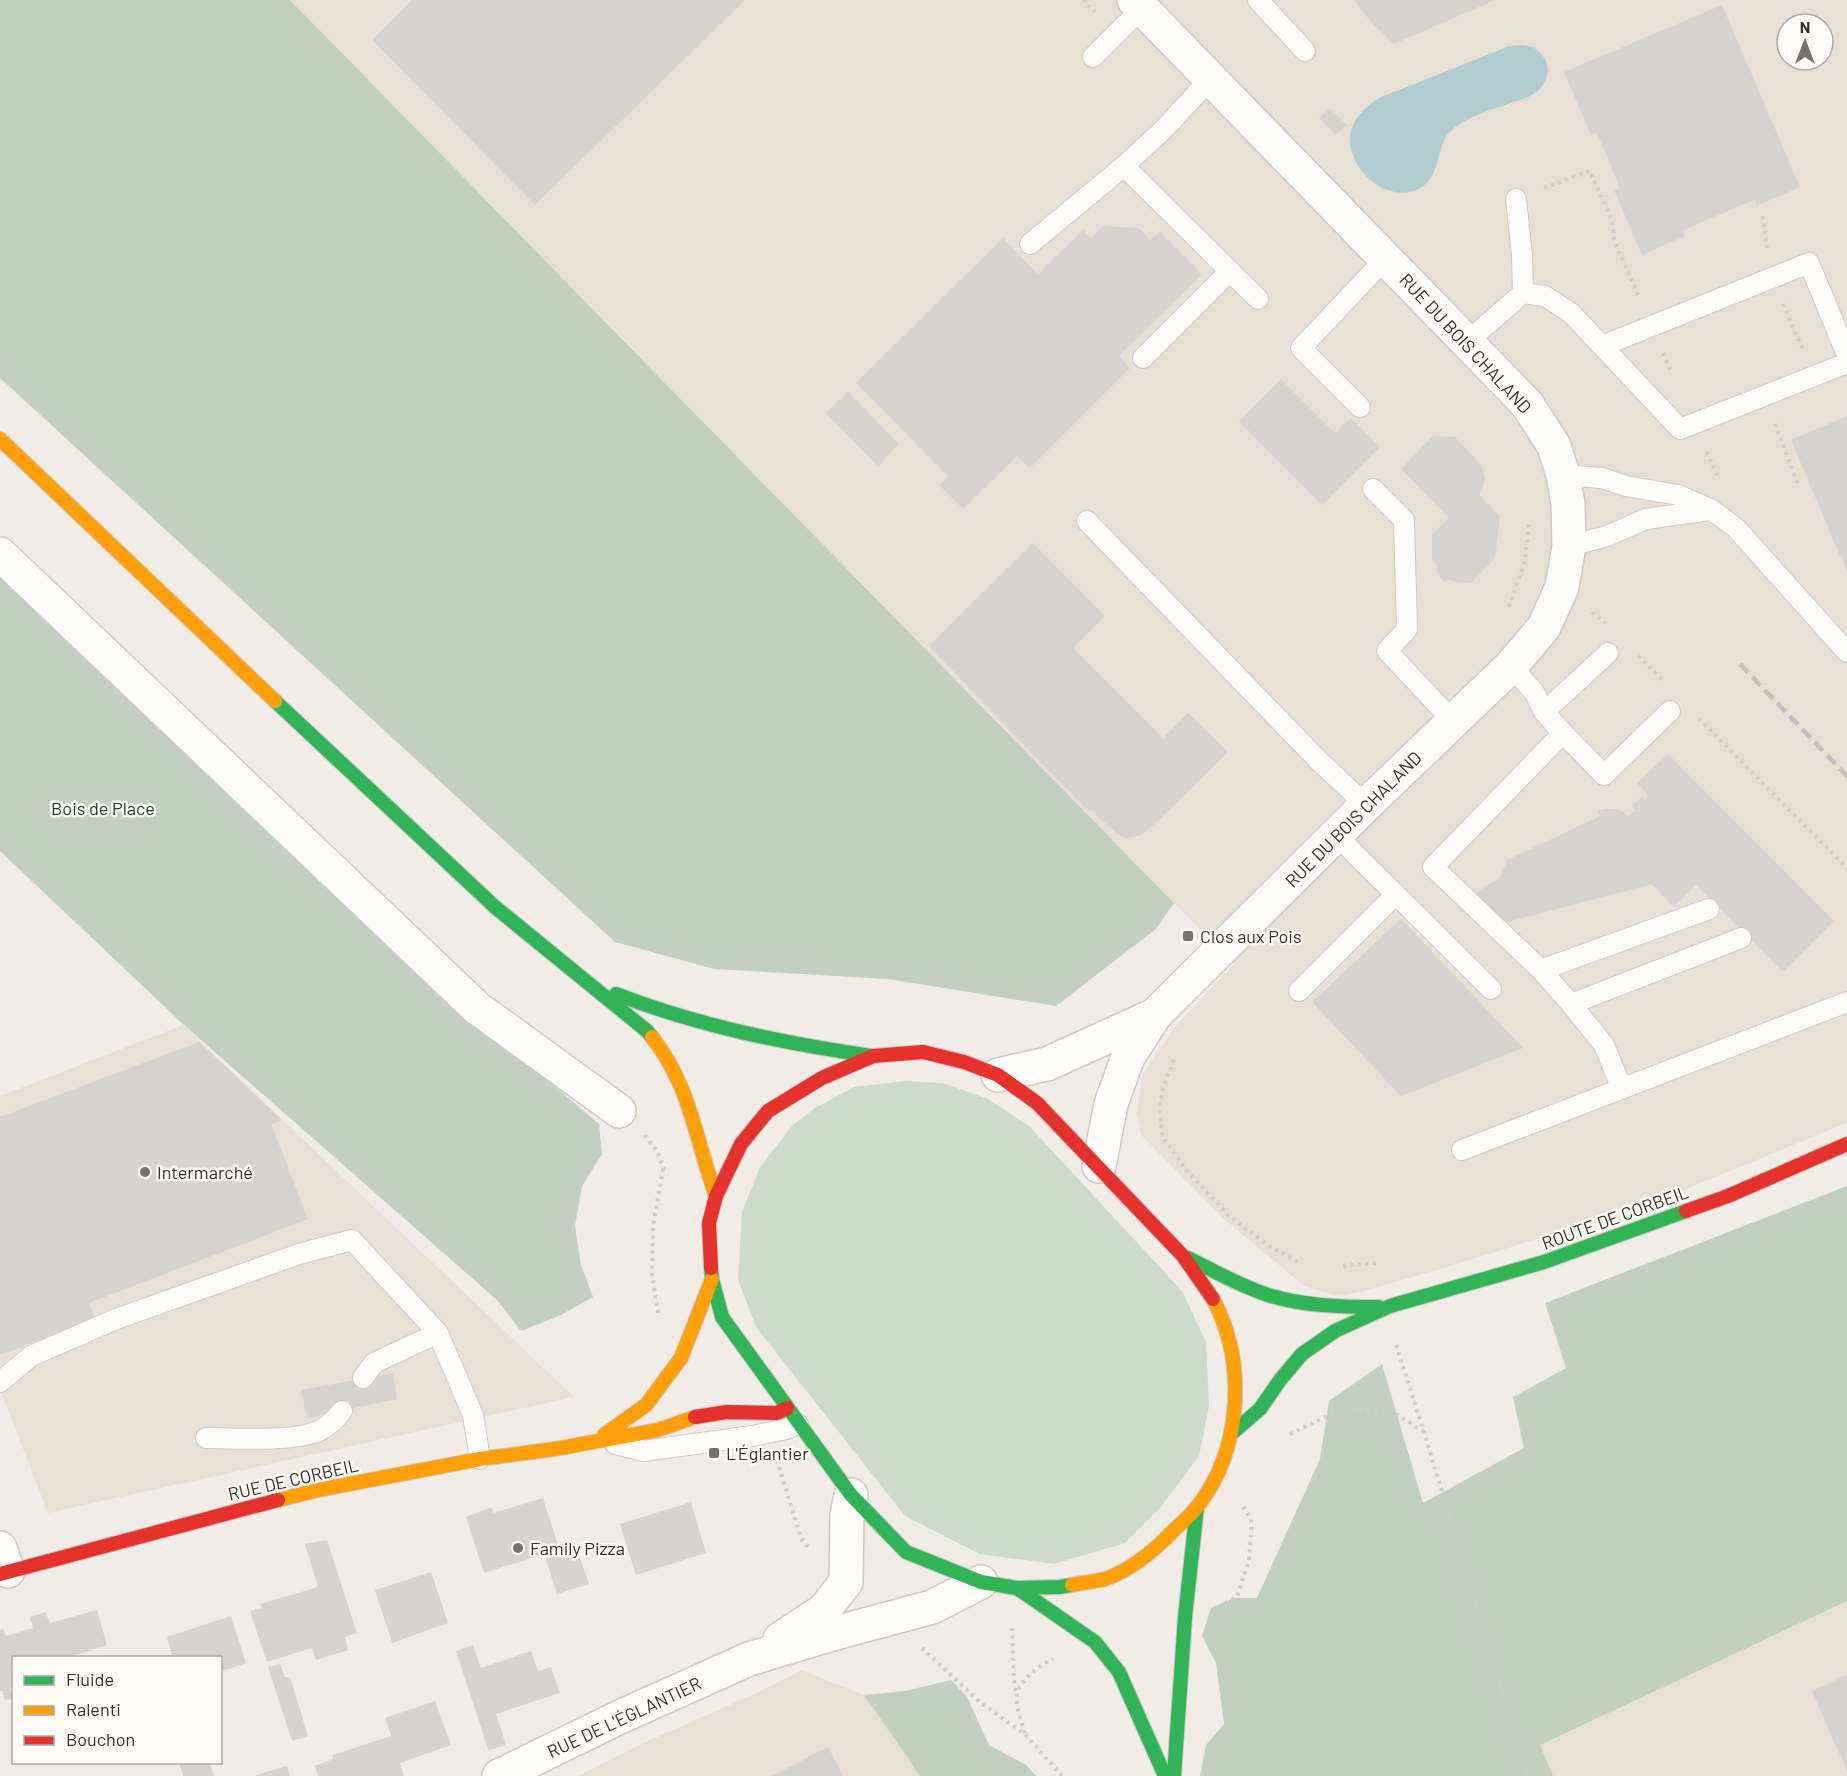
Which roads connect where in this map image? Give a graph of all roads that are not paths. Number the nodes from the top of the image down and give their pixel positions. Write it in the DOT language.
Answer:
graph roads {
  1 [pos="1258,0"];
  2 [pos="1138,4"];
  3 [pos="1305,51"];
  4 [pos="1093,57"];
  5 [pos="1211,78"];
  6 [pos="1124,166"];
  7 [pos="1516,199"];
  8 [pos="1030,244"];
  9 [pos="1386,258"];
  10 [pos="1230,271"];
  11 [pos="1523,293"];
  12 [pos="1258,299"];
  13 [pos="1467,342"];
  14 [pos="1602,346"];
  15 [pos="1847,355"];
  16 [pos="1143,357"];
  17 [pos="1847,363"];
  18 [pos="1360,407"];
  19 [pos="0,440"];
  20 [pos="1563,475"];
  21 [pos="1373,489"];
  22 [pos="1712,510"];
  23 [pos="1087,521"];
  24 [pos="1569,546"];
  25 [pos="0,554"];
  26 [pos="1847,652"];
  27 [pos="1608,653"];
  28 [pos="1511,666"];
  29 [pos="1670,711"];
  30 [pos="1544,712"];
  31 [pos="1453,721"];
  32 [pos="1563,733"];
  33 [pos="1366,805"];
  34 [pos="1336,835"];
  35 [pos="1395,895"];
  36 [pos="1709,909"];
  37 [pos="1741,938"];
  38 [pos="1541,970"];
  39 [pos="586,982"];
  40 [pos="1491,989"];
  41 [pos="1299,991"];
  42 [pos="1847,1002"];
  43 [pos="1571,1004"];
  44 [pos="1155,1015"];
  45 [pos="873,1056"];
  46 [pos="998,1075"];
  47 [pos="1622,1089"];
  48 [pos="619,1110"];
  49 [pos="1847,1144"];
  50 [pos="1462,1150"];
  51 [pos="1099,1166"];
  52 [pos="716,1196"];
  53 [pos="1183,1256"];
  54 [pos="712,1279"];
  55 [pos="1390,1306"];
  56 [pos="438,1333"];
  57 [pos="363,1378"];
  58 [pos="0,1382"];
  59 [pos="342,1410"];
  60 [pos="793,1416"];
  61 [pos="1231,1434"];
  62 [pos="206,1438"];
  63 [pos="598,1440"];
  64 [pos="480,1459"];
  65 [pos="851,1495"];
  66 [pos="1197,1508"];
  67 [pos="3,1564"];
  68 [pos="981,1582"];
  69 [pos="1017,1588"];
  70 [pos="749,1659"];
  71 [pos="499,1776"];
  72 [pos="1165,1776"];
  73 [pos="1174,1776"];
  1 -- 3 [label="lane"];
  2 -- 4 [label="lane"];
  2 -- 5 [label="street, RUE DU BOIS CHALAND"];
  5 -- 6 [label="lane"];
  5 -- 9 [label="street, RUE DU BOIS CHALAND"];
  6 -- 8 [label="lane"];
  6 -- 10 [label="lane"];
  7 -- 11 [label="lane"];
  9 -- 13 [label="street, RUE DU BOIS CHALAND"];
  9 -- 18 [label="lane"];
  10 -- 12 [label="lane"];
  10 -- 16 [label="lane"];
  11 -- 13 [label="lane"];
  11 -- 14 [label="lane"];
  13 -- 20 [label="street, RUE DU BOIS CHALAND"];
  14 -- 15 [label="lane"];
  14 -- 17 [label="lane"];
  19 -- 39 [label="main road"];
  20 -- 22 [label="lane"];
  20 -- 24 [label="street, RUE DU BOIS CHALAND"];
  21 -- 31 [label="lane"];
  22 -- 24 [label="lane"];
  22 -- 26 [label="lane"];
  23 -- 33 [label="lane"];
  24 -- 28 [label="street, RUE DU BOIS CHALAND"];
  25 -- 48 [label="street"];
  27 -- 30 [label="lane"];
  28 -- 30 [label="lane"];
  28 -- 31 [label="street, RUE DU BOIS CHALAND"];
  29 -- 32 [label="lane"];
  30 -- 32 [label="lane"];
  31 -- 33 [label="street, RUE DU BOIS CHALAND"];
  32 -- 38 [label="lane"];
  33 -- 34 [label="street, RUE DU BOIS CHALAND"];
  34 -- 35 [label="lane"];
  34 -- 44 [label="street, RUE DU BOIS CHALAND"];
  35 -- 40 [label="lane"];
  35 -- 41 [label="lane"];
  36 -- 38 [label="lane"];
  37 -- 43 [label="lane"];
  38 -- 43 [label="lane"];
  39 -- 45 [label="main road"];
  39 -- 52 [label="main road"];
  42 -- 47 [label="lane"];
  43 -- 47 [label="lane"];
  44 -- 46 [label="street, RUE DU BOIS CHALAND"];
  44 -- 51 [label="street, RUE DU BOIS CHALAND"];
  45 -- 46 [label="main road"];
  45 -- 52 [label="main road"];
  46 -- 51 [label="main road"];
  47 -- 50 [label="lane"];
  49 -- 55 [label="main road, ROUTE DE CORBEIL"];
  51 -- 53 [label="main road"];
  52 -- 54 [label="main road"];
  53 -- 55 [label="main road, ROUTE DE CORBEIL"];
  53 -- 61 [label="main road"];
  54 -- 60 [label="main road"];
  54 -- 63 [label="main road, RUE DE CORBEIL"];
  55 -- 61 [label="main road, ROUTE DE CORBEIL"];
  56 -- 57 [label="lane"];
  56 -- 58 [label="lane"];
  56 -- 64 [label="lane"];
  59 -- 62 [label="lane"];
  60 -- 63 [label="main road, RUE DE CORBEIL"];
  60 -- 63 [label="lane"];
  60 -- 65 [label="main road"];
  61 -- 66 [label="main road"];
  63 -- 64 [label="main road, RUE DE CORBEIL"];
  64 -- 67 [label="main road, RUE DE CORBEIL"];
  65 -- 68 [label="main road"];
  65 -- 70 [label="street, RUE DE L'ÉGLANTIER"];
  66 -- 69 [label="main road"];
  66 -- 73 [label="main road"];
  68 -- 69 [label="main road"];
  68 -- 70 [label="street, RUE DE L'ÉGLANTIER"];
  69 -- 72 [label="main road"];
  70 -- 71 [label="street, RUE DE L'ÉGLANTIER"];
}
